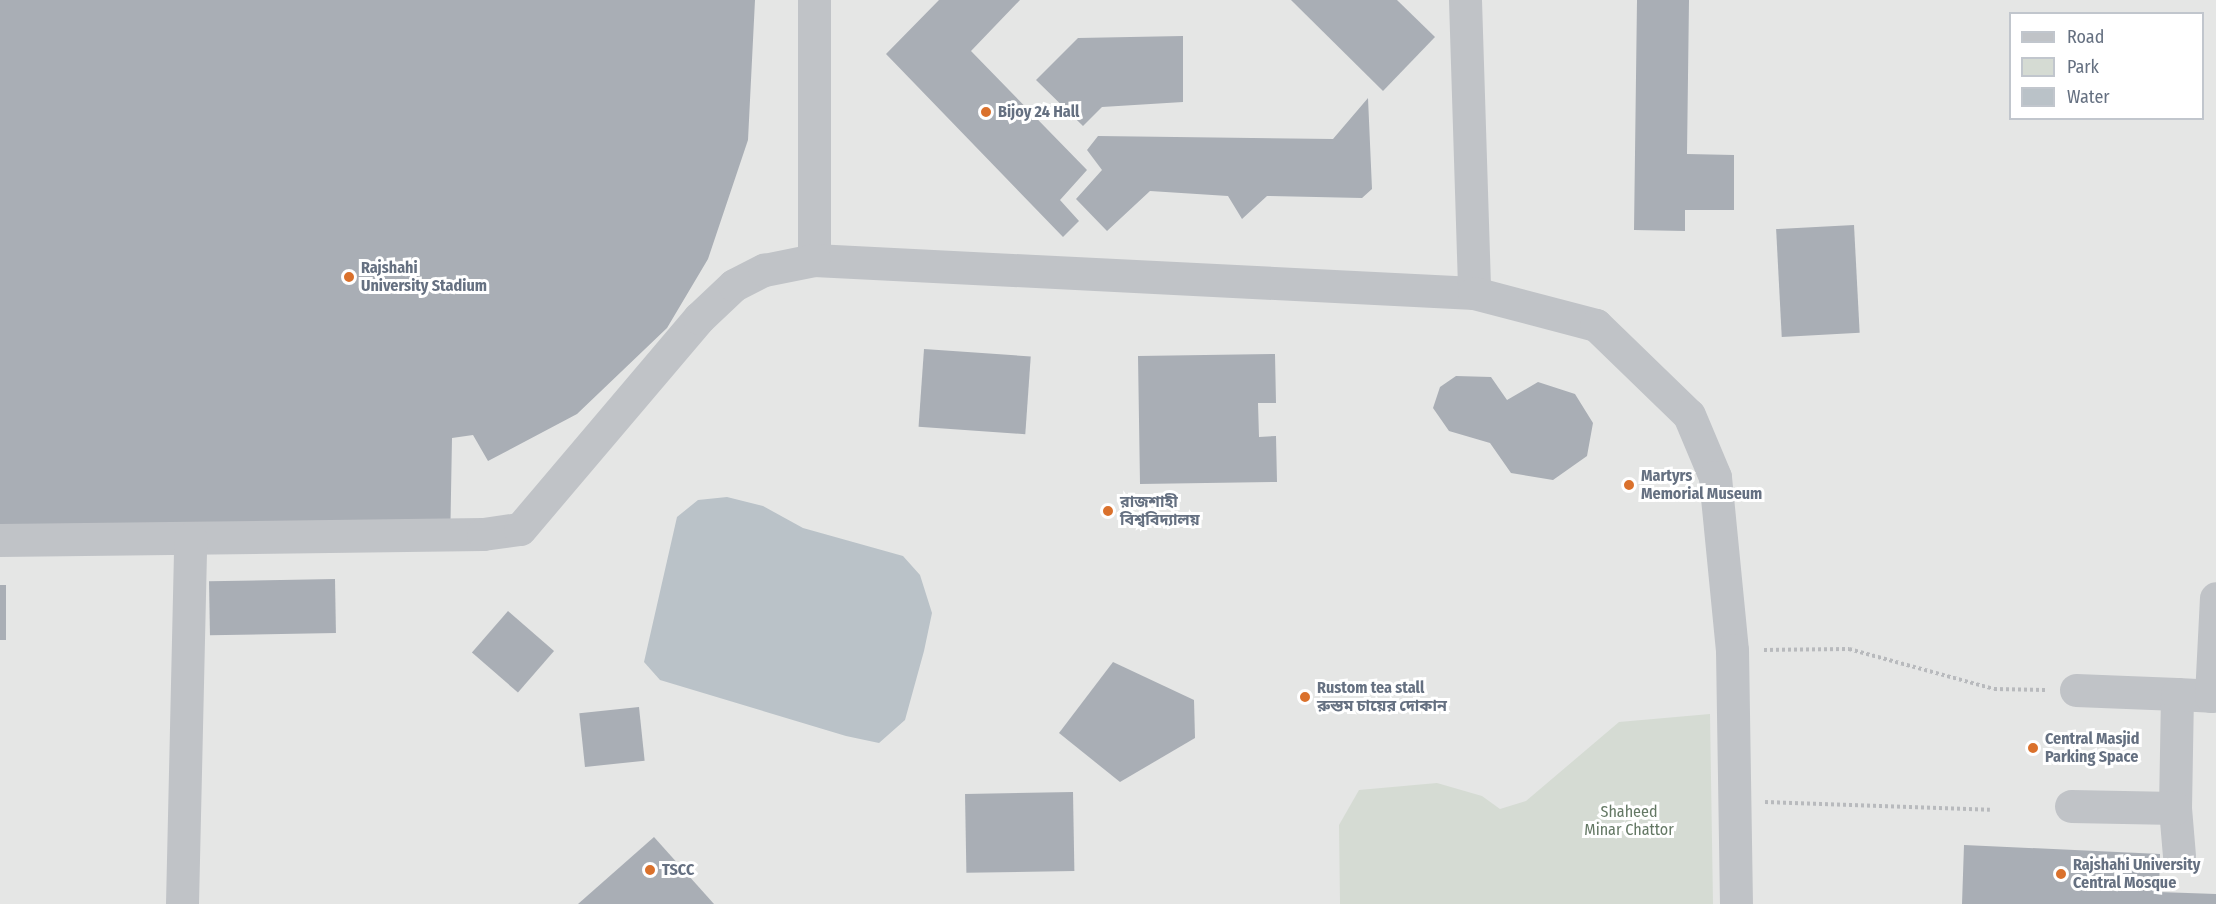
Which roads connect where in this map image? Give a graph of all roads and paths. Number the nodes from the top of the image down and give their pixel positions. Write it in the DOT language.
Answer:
graph roads {
  1 [pos="814,0"];
  2 [pos="1465,0"];
  3 [pos="814,260"];
  4 [pos="1474,293"];
  5 [pos="190,538"];
  6 [pos="0,540"];
  7 [pos="2216,598"];
  8 [pos="1732,650"];
  9 [pos="2076,690"];
  10 [pos="2177,694"];
  11 [pos="1735,801"];
  12 [pos="2071,806"];
  13 [pos="2175,808"];
  14 [pos="1989,810"];
  15 [pos="2179,856"];
  16 [pos="182,904"];
  17 [pos="1736,904"];
  1 -- 3 [label="street"];
  2 -- 4 [label="street"];
  3 -- 4 [label="street"];
  3 -- 5 [label="street"];
  4 -- 8 [label="street"];
  5 -- 6 [label="street"];
  5 -- 16 [label="street"];
  7 -- 10 [label="street"];
  8 -- 9 [label="path"];
  8 -- 11 [label="street"];
  9 -- 10 [label="street"];
  10 -- 13 [label="street"];
  11 -- 14 [label="path"];
  11 -- 17 [label="street"];
  12 -- 13 [label="street"];
  13 -- 15 [label="street"];
}
